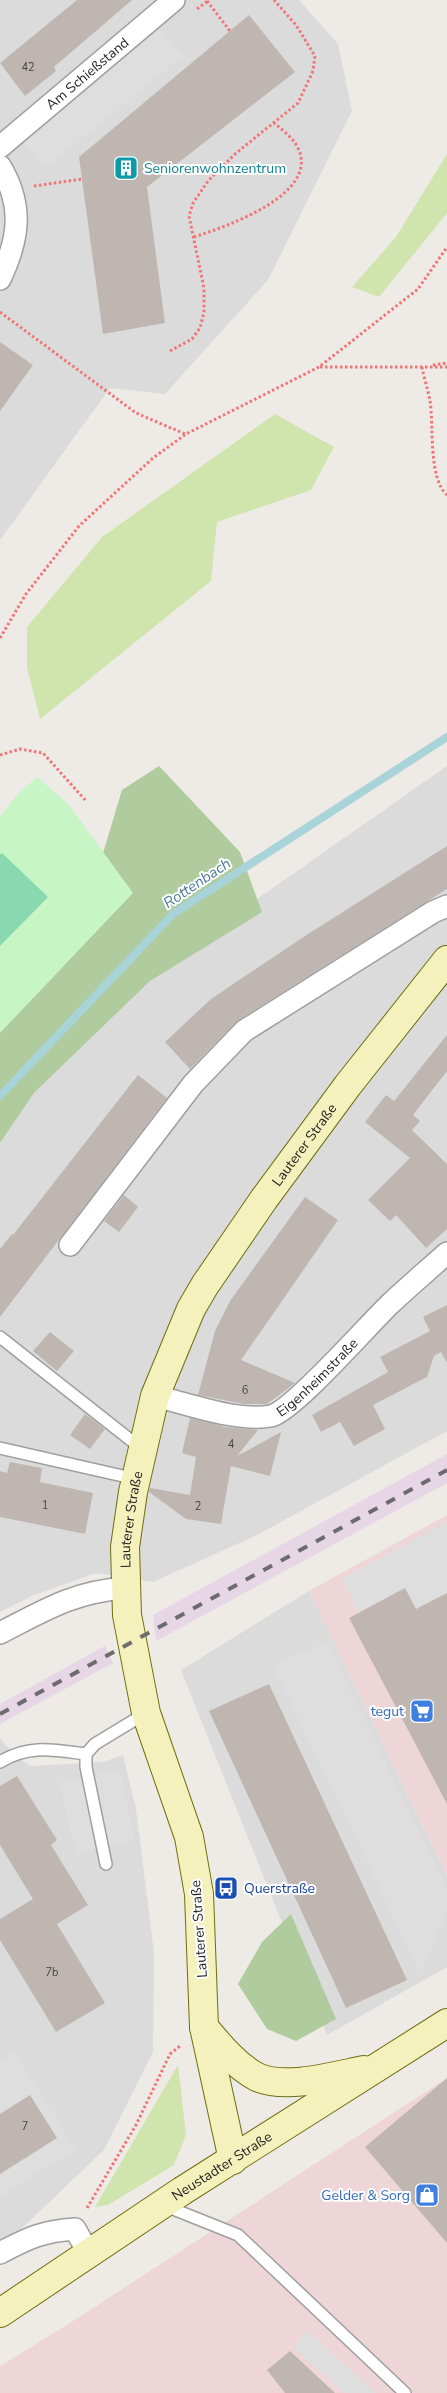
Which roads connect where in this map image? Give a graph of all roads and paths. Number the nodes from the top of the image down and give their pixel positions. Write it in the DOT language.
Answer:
graph roads {
  1 [pos="174,0"];
  2 [pos="274,0"];
  3 [pos="207,1"];
  4 [pos="230,31"];
  5 [pos="273,122"];
  6 [pos="0,147"];
  7 [pos="0,166"];
  8 [pos="82,179"];
  9 [pos="11,189"];
  10 [pos="194,237"];
  11 [pos="447,247"];
  12 [pos="0,279"];
  13 [pos="0,312"];
  14 [pos="170,351"];
  15 [pos="447,363"];
  16 [pos="320,367"];
  17 [pos="422,367"];
  18 [pos="447,367"];
  19 [pos="186,434"];
  20 [pos="447,495"];
  21 [pos="0,638"];
  22 [pos="0,755"];
  23 [pos="87,802"];
  24 [pos="447,906"];
  25 [pos="447,960"];
  26 [pos="70,1245"];
  27 [pos="447,1253"];
  28 [pos="0,1337"];
  29 [pos="155,1396"];
  30 [pos="0,1448"];
  31 [pos="142,1449"];
  32 [pos="136,1479"];
  33 [pos="125,1588"];
  34 [pos="0,1633"];
  35 [pos="146,1713"];
  36 [pos="86,1754"];
  37 [pos="0,1762"];
  38 [pos="106,1864"];
  39 [pos="204,2027"];
  40 [pos="441,2031"];
  41 [pos="377,2068"];
  42 [pos="233,2160"];
  43 [pos="161,2205"];
  44 [pos="82,2240"];
  45 [pos="0,2253"];
  46 [pos="0,2313"];
  47 [pos="405,2393"];
  1 -- 6 [label="street, Am Schießstand"];
  2 -- 5 [label="path"];
  3 -- 4 [label="path"];
  5 -- 10 [label="path"];
  5 -- 10 [label="path"];
  7 -- 9 [label="street"];
  8 -- 9 [label="path"];
  9 -- 12 [label="street"];
  10 -- 14 [label="path"];
  11 -- 16 [label="path"];
  13 -- 19 [label="path"];
  15 -- 17 [label="path"];
  16 -- 17 [label="path"];
  16 -- 19 [label="path"];
  17 -- 18 [label="path"];
  17 -- 20 [label="path"];
  19 -- 21 [label="path"];
  22 -- 23 [label="path"];
  24 -- 26 [label="street"];
  25 -- 29 [label="street, Lauterer Straße"];
  27 -- 29 [label="street, Eigenheimstraße"];
  28 -- 31 [label="lane"];
  29 -- 31 [label="street, Lauterer Straße"];
  30 -- 32 [label="lane"];
  31 -- 32 [label="street, Lauterer Straße"];
  32 -- 33 [label="street, Lauterer Straße"];
  33 -- 34 [label="street"];
  33 -- 35 [label="street, Lauterer Straße"];
  35 -- 36 [label="lane"];
  35 -- 39 [label="street, Lauterer Straße"];
  36 -- 37 [label="lane"];
  36 -- 38 [label="lane"];
  39 -- 41 [label="street"];
  39 -- 42 [label="street, Lauterer Straße"];
  39 -- 44 [label="path"];
  40 -- 41 [label="street, Neustadter Straße"];
  41 -- 42 [label="street, Neustadter Straße"];
  42 -- 43 [label="street, Neustadter Straße"];
  43 -- 44 [label="street, Neustadter Straße"];
  43 -- 47 [label="lane"];
  44 -- 45 [label="street"];
  44 -- 46 [label="street, Neustadter Straße"];
}
